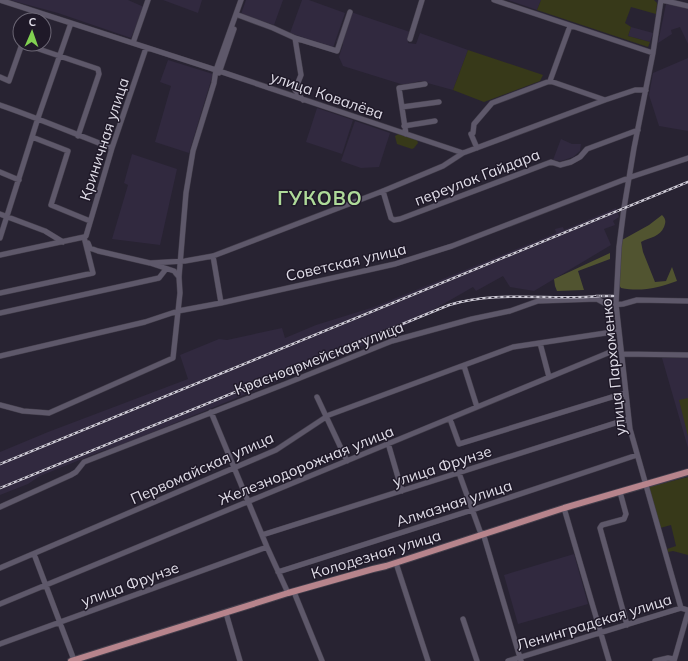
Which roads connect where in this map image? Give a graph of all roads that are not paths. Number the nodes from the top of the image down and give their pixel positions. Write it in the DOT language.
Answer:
graph roads {
  1 [pos="0,0"];
  2 [pos="148,0"];
  3 [pos="241,0"];
  4 [pos="244,0"];
  5 [pos="422,0"];
  6 [pos="494,0"];
  7 [pos="661,0"];
  8 [pos="688,6"];
  9 [pos="350,12"];
  10 [pos="238,15"];
  11 [pos="71,23"];
  12 [pos="570,26"];
  13 [pos="295,38"];
  14 [pos="410,39"];
  15 [pos="133,43"];
  16 [pos="146,48"];
  17 [pos="20,52"];
  18 [pos="48,52"];
  19 [pos="652,53"];
  20 [pos="60,56"];
  21 [pos="218,70"];
  22 [pos="0,77"];
  23 [pos="550,81"];
  24 [pos="426,84"];
  25 [pos="646,90"];
  26 [pos="304,100"];
  27 [pos="605,100"];
  28 [pos="439,102"];
  29 [pos="0,105"];
  30 [pos="402,107"];
  31 [pos="38,118"];
  32 [pos="436,121"];
  33 [pos="404,126"];
  34 [pos="638,130"];
  35 [pos="406,134"];
  36 [pos="78,136"];
  37 [pos="32,137"];
  38 [pos="112,148"];
  39 [pos="476,148"];
  40 [pos="463,153"];
  41 [pos="688,158"];
  42 [pos="0,172"];
  43 [pos="629,178"];
  44 [pos="19,180"];
  45 [pos="383,191"];
  46 [pos="0,214"];
  47 [pos="6,216"];
  48 [pos="90,222"];
  49 [pos="0,238"];
  50 [pos="84,238"];
  51 [pos="63,242"];
  52 [pos="0,255"];
  53 [pos="214,256"];
  54 [pos="181,261"];
  55 [pos="150,263"];
  56 [pos="166,269"];
  57 [pos="179,277"];
  58 [pos="0,293"];
  59 [pos="688,301"];
  60 [pos="221,303"];
  61 [pos="616,304"];
  62 [pos="178,311"];
  63 [pos="0,313"];
  64 [pos="619,331"];
  65 [pos="540,343"];
  66 [pos="620,348"];
  67 [pos="622,354"];
  68 [pos="688,355"];
  69 [pos="0,356"];
  70 [pos="464,366"];
  71 [pos="549,377"];
  72 [pos="625,392"];
  73 [pos="317,398"];
  74 [pos="0,405"];
  75 [pos="477,407"];
  76 [pos="211,412"];
  77 [pos="326,417"];
  78 [pos="450,419"];
  79 [pos="628,419"];
  80 [pos="388,443"];
  81 [pos="637,455"];
  82 [pos="347,461"];
  83 [pos="234,468"];
  84 [pos="688,472"];
  85 [pos="459,473"];
  86 [pos="645,485"];
  87 [pos="402,491"];
  88 [pos="620,492"];
  89 [pos="248,501"];
  90 [pos="0,507"];
  91 [pos="564,508"];
  92 [pos="472,510"];
  93 [pos="482,534"];
  94 [pos="262,535"];
  95 [pos="267,547"];
  96 [pos="34,554"];
  97 [pos="396,563"];
  98 [pos="0,568"];
  99 [pos="278,572"];
  100 [pos="46,586"];
  101 [pos="291,592"];
  102 [pos="0,604"];
  103 [pos="681,608"];
  104 [pos="688,611"];
  105 [pos="226,613"];
  106 [pos="463,619"];
  107 [pos="60,622"];
  108 [pos="627,625"];
  109 [pos="601,632"];
  110 [pos="0,644"];
  111 [pos="521,659"];
  112 [pos="674,660"];
  113 [pos="73,661"];
  114 [pos="240,661"];
  115 [pos="322,661"];
  116 [pos="428,661"];
  117 [pos="477,661"];
  118 [pos="508,661"];
  119 [pos="609,661"];
  120 [pos="655,661"];
  1 -- 11 [label="street, улица Ковалёва"];
  2 -- 15 [label="street"];
  3 -- 21 [label="street"];
  4 -- 10 [label="street"];
  5 -- 14 [label="street"];
  6 -- 12 [label="street"];
  7 -- 8 [label="street"];
  7 -- 19 [label="street, улица Пархоменко"];
  9 -- 13 [label="street"];
  10 -- 13 [label="street"];
  10 -- 21 [label="street"];
  11 -- 15 [label="street, улица Ковалёва"];
  11 -- 20 [label="street"];
  12 -- 19 [label="street"];
  12 -- 23 [label="street"];
  13 -- 26 [label="street"];
  15 -- 16 [label="street, улица Ковалёва"];
  16 -- 21 [label="street, улица Ковалёва"];
  16 -- 38 [label="street, Криничная улица"];
  17 -- 22 [label="street"];
  18 -- 20 [label="street"];
  19 -- 25 [label="street, улица Пархоменко"];
  20 -- 31 [label="street"];
  20 -- 36 [label="street"];
  21 -- 26 [label="street, улица Ковалёва"];
  21 -- 54 [label="street"];
  23 -- 27 [label="street"];
  23 -- 39 [label="street"];
  24 -- 30 [label="street"];
  25 -- 27 [label="street"];
  25 -- 34 [label="street, улица Пархоменко"];
  26 -- 35 [label="street, улица Ковалёва"];
  27 -- 39 [label="street"];
  28 -- 30 [label="street"];
  29 -- 31 [label="street"];
  30 -- 33 [label="street"];
  31 -- 36 [label="street"];
  31 -- 37 [label="street"];
  32 -- 33 [label="street"];
  33 -- 35 [label="street"];
  34 -- 43 [label="street, улица Пархоменко"];
  34 -- 45 [label="street, переулок Гайдара"];
  35 -- 40 [label="street, улица Ковалёва"];
  36 -- 38 [label="street"];
  37 -- 44 [label="street"];
  37 -- 48 [label="street"];
  38 -- 48 [label="street, Криничная улица"];
  39 -- 40 [label="street"];
  40 -- 45 [label="street"];
  41 -- 43 [label="street, Советская улица"];
  42 -- 44 [label="street"];
  43 -- 60 [label="street, Советская улица"];
  43 -- 61 [label="street, улица Пархоменко"];
  44 -- 47 [label="street"];
  45 -- 53 [label="street"];
  46 -- 47 [label="street"];
  47 -- 49 [label="street"];
  47 -- 51 [label="street"];
  48 -- 50 [label="street, Криничная улица"];
  50 -- 51 [label="street"];
  50 -- 55 [label="street"];
  50 -- 58 [label="street"];
  51 -- 52 [label="street"];
  53 -- 54 [label="street"];
  53 -- 60 [label="street"];
  54 -- 55 [label="street"];
  54 -- 57 [label="street"];
  55 -- 56 [label="street"];
  56 -- 57 [label="street"];
  56 -- 63 [label="street"];
  57 -- 62 [label="street"];
  59 -- 61 [label="street, Красноармейская улица"];
  60 -- 62 [label="street, Советская улица"];
  61 -- 64 [label="street, улица Пархоменко"];
  61 -- 76 [label="street, Красноармейская улица"];
  62 -- 69 [label="street, Советская улица"];
  62 -- 74 [label="street"];
  64 -- 65 [label="street, Первомайская улица"];
  64 -- 66 [label="street, улица Пархоменко"];
  65 -- 70 [label="street, Первомайская улица"];
  65 -- 71 [label="street"];
  66 -- 67 [label="street, улица Пархоменко"];
  66 -- 71 [label="street, Железнодорожная улица"];
  67 -- 68 [label="street"];
  67 -- 72 [label="street, улица Пархоменко"];
  70 -- 75 [label="street"];
  70 -- 77 [label="street, Первомайская улица"];
  71 -- 75 [label="street, Железнодорожная улица"];
  72 -- 78 [label="street"];
  72 -- 79 [label="street, улица Пархоменко"];
  73 -- 77 [label="street"];
  75 -- 78 [label="street, Железнодорожная улица"];
  76 -- 83 [label="street"];
  76 -- 90 [label="street, Красноармейская улица"];
  77 -- 82 [label="street"];
  77 -- 83 [label="street, Первомайская улица"];
  78 -- 80 [label="street, Железнодорожная улица"];
  79 -- 81 [label="street, улица Пархоменко"];
  79 -- 85 [label="street, улица Фрунзе"];
  80 -- 82 [label="street, Железнодорожная улица"];
  80 -- 87 [label="street"];
  81 -- 86 [label="street, улица Пархоменко"];
  81 -- 92 [label="street, Алмазная улица"];
  82 -- 89 [label="street, Железнодорожная улица"];
  83 -- 89 [label="street"];
  83 -- 96 [label="street, Первомайская улица"];
  84 -- 86 [label="main road, Колодезная улица"];
  85 -- 87 [label="street, улица Фрунзе"];
  85 -- 92 [label="street"];
  86 -- 88 [label="main road, Колодезная улица"];
  86 -- 103 [label="street, улица Пархоменко"];
  87 -- 94 [label="street, улица Фрунзе"];
  88 -- 91 [label="main road, Колодезная улица"];
  88 -- 108 [label="street"];
  89 -- 94 [label="street"];
  89 -- 100 [label="street, Железнодорожная улица"];
  91 -- 93 [label="main road, Колодезная улица"];
  91 -- 109 [label="street"];
  92 -- 93 [label="street"];
  92 -- 99 [label="street, Алмазная улица"];
  93 -- 97 [label="main road, Колодезная улица"];
  93 -- 111 [label="street"];
  94 -- 95 [label="street"];
  95 -- 99 [label="street"];
  95 -- 107 [label="street, улица Фрунзе"];
  96 -- 98 [label="street, Первомайская улица"];
  96 -- 100 [label="street"];
  97 -- 101 [label="main road, Колодезная улица"];
  97 -- 116 [label="street"];
  99 -- 101 [label="street"];
  100 -- 102 [label="street, Железнодорожная улица"];
  100 -- 107 [label="street"];
  101 -- 105 [label="main road, Колодезная улица"];
  101 -- 115 [label="street"];
  103 -- 104 [label="street, Ленинградская улица"];
  103 -- 108 [label="street, Ленинградская улица"];
  104 -- 112 [label="street"];
  105 -- 113 [label="main road, Колодезная улица"];
  105 -- 114 [label="street"];
  106 -- 117 [label="street"];
  107 -- 110 [label="street, улица Фрунзе"];
  107 -- 113 [label="street"];
  108 -- 109 [label="street, Ленинградская улица"];
  109 -- 111 [label="street, Ленинградская улица"];
  109 -- 119 [label="street"];
  111 -- 118 [label="street, Ленинградская улица"];
  112 -- 120 [label="street"];
}
